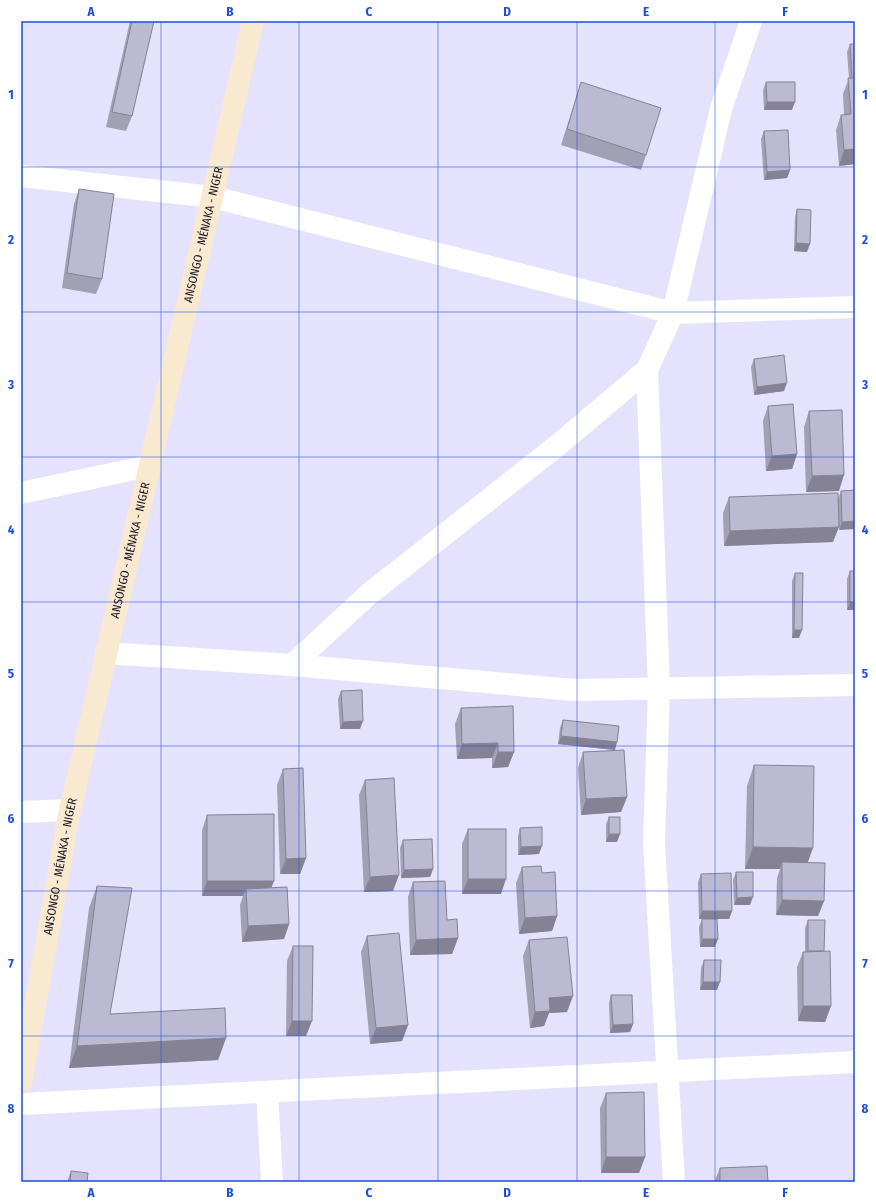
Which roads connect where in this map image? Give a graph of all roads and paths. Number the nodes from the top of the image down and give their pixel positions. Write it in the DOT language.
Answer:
graph roads {
  1 [pos="253,21"];
  2 [pos="751,21"];
  3 [pos="21,176"];
  4 [pos="213,197"];
  5 [pos="855,307"];
  6 [pos="673,313"];
  7 [pos="647,370"];
  8 [pos="150,466"];
  9 [pos="21,493"];
  10 [pos="106,653"];
  11 [pos="292,664"];
  12 [pos="855,685"];
  13 [pos="659,688"];
  14 [pos="70,810"];
  15 [pos="21,812"];
  16 [pos="855,1058"];
  17 [pos="855,1062"];
  18 [pos="667,1072"];
  19 [pos="21,1083"];
  20 [pos="266,1092"];
  21 [pos="21,1104"];
  22 [pos="272,1182"];
  23 [pos="674,1182"];
  1 -- 4 [label="main road, ANSONGO - MÉNAKA - NIGER"];
  2 -- 6 [label="street"];
  3 -- 4 [label="street"];
  4 -- 6 [label="street"];
  4 -- 8 [label="main road, ANSONGO - MÉNAKA - NIGER"];
  5 -- 6 [label="street"];
  6 -- 7 [label="street"];
  7 -- 11 [label="street"];
  7 -- 13 [label="street"];
  8 -- 9 [label="street"];
  8 -- 10 [label="main road, ANSONGO - MÉNAKA - NIGER"];
  10 -- 11 [label="street"];
  10 -- 14 [label="main road, ANSONGO - MÉNAKA - NIGER"];
  11 -- 13 [label="street"];
  12 -- 13 [label="street"];
  13 -- 18 [label="street"];
  14 -- 15 [label="street"];
  14 -- 19 [label="main road, ANSONGO - MÉNAKA - NIGER"];
  16 -- 18 [label="street"];
  17 -- 18 [label="street"];
  18 -- 20 [label="street"];
  18 -- 23 [label="street"];
  20 -- 21 [label="street"];
  20 -- 22 [label="street"];
}
